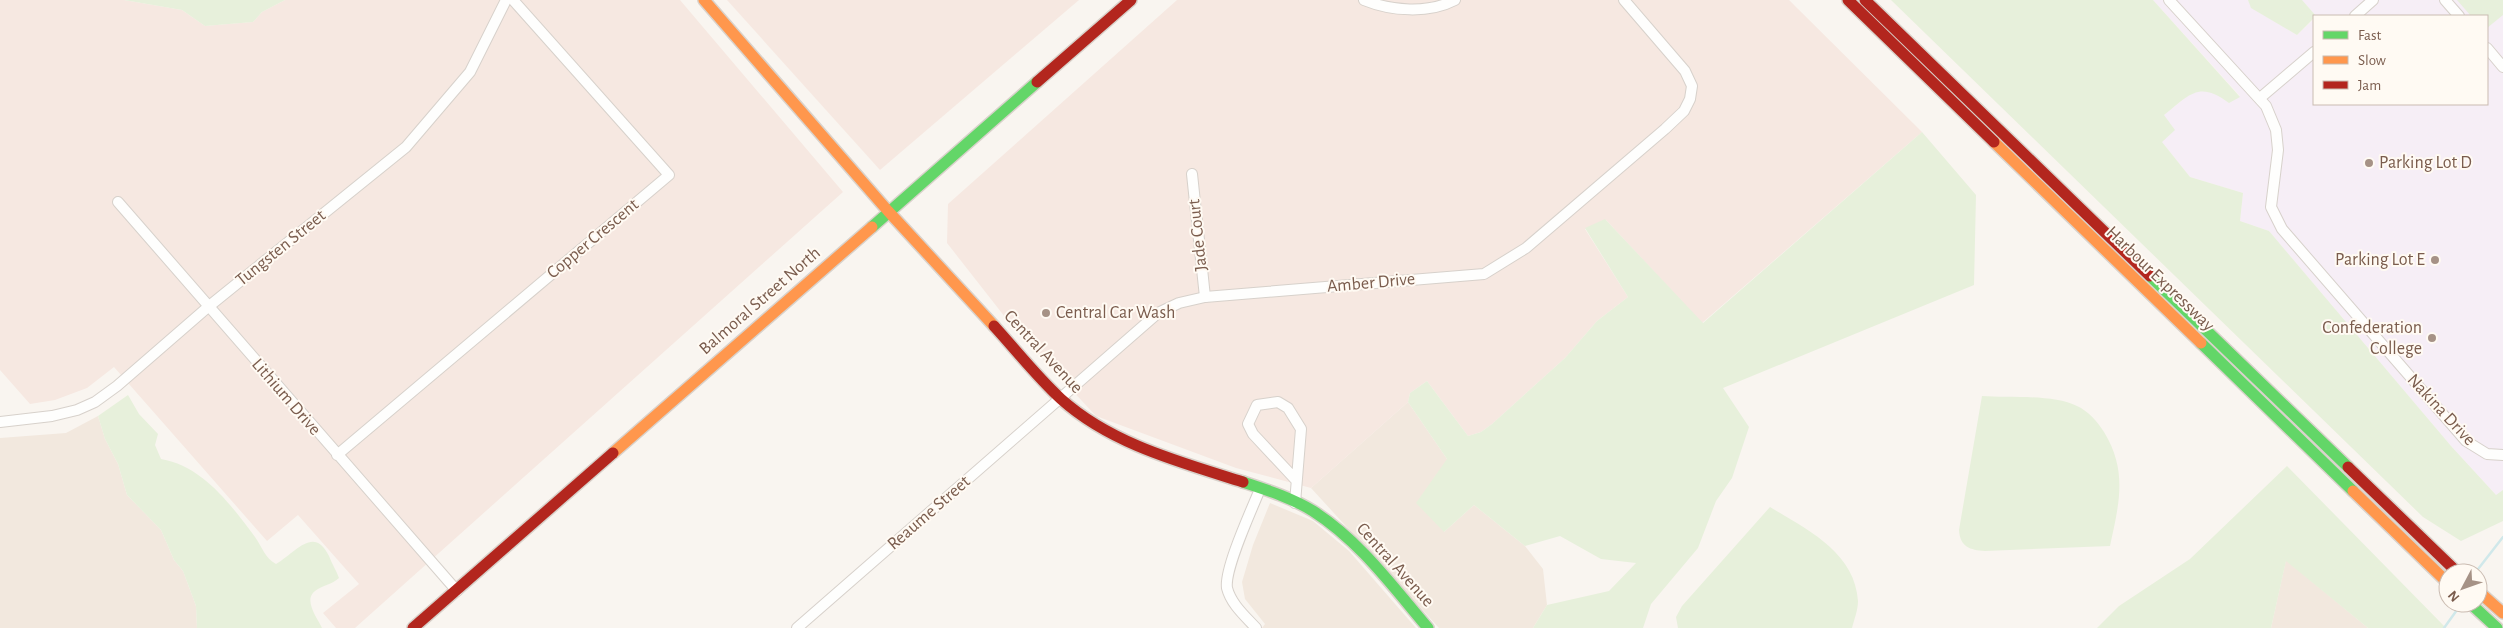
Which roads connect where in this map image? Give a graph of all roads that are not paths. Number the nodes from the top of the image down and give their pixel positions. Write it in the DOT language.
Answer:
graph roads {
  1 [pos="506,0"];
  2 [pos="513,0"];
  3 [pos="704,0"];
  4 [pos="1131,0"];
  5 [pos="1364,0"];
  6 [pos="1455,0"];
  7 [pos="1624,0"];
  8 [pos="1848,0"];
  9 [pos="1865,0"];
  10 [pos="2169,0"];
  11 [pos="2373,0"];
  12 [pos="2444,0"];
  13 [pos="2356,15"];
  14 [pos="2458,15"];
  15 [pos="2488,49"];
  16 [pos="2313,53"];
  17 [pos="2503,67"];
  18 [pos="2260,98"];
  19 [pos="1192,174"];
  20 [pos="118,202"];
  21 [pos="888,212"];
  22 [pos="1205,297"];
  23 [pos="208,307"];
  24 [pos="1060,398"];
  25 [pos="0,422"];
  26 [pos="337,455"];
  27 [pos="2503,455"];
  28 [pos="1295,479"];
  29 [pos="1260,489"];
  30 [pos="1295,503"];
  31 [pos="2446,563"];
  32 [pos="2438,573"];
  33 [pos="457,591"];
  34 [pos="2488,600"];
  35 [pos="2500,610"];
  36 [pos="2481,613"];
  37 [pos="413,628"];
  38 [pos="797,628"];
  39 [pos="1256,628"];
  40 [pos="1428,628"];
  41 [pos="2497,628"];
  1 -- 23 [label="street, Tungsten Street"];
  2 -- 26 [label="street, Copper Crescent"];
  3 -- 21 [label="main road, Central Avenue"];
  4 -- 21 [label="main road, Balmoral Street North"];
  5 -- 6 [label="street"];
  7 -- 22 [label="street, Amber Drive"];
  8 -- 32 [label="main road, Harbour Expressway"];
  9 -- 31 [label="main road, Harbour Expressway"];
  10 -- 18 [label="street"];
  11 -- 13 [label="street"];
  12 -- 14 [label="street"];
  15 -- 17 [label="street"];
  16 -- 18 [label="street"];
  18 -- 27 [label="street, Nakina Drive"];
  19 -- 22 [label="street, Jade Court"];
  20 -- 23 [label="street, Lithium Drive"];
  21 -- 24 [label="main road, Central Avenue"];
  21 -- 33 [label="main road, Balmoral Street North"];
  22 -- 24 [label="street, Amber Drive"];
  23 -- 25 [label="street, Tungsten Street"];
  23 -- 26 [label="street, Lithium Drive"];
  24 -- 29 [label="main road, Central Avenue"];
  24 -- 38 [label="street, Reaume Street"];
  26 -- 33 [label="street, Lithium Drive"];
  28 -- 28 [label="street"];
  28 -- 30 [label="street"];
  29 -- 30 [label="main road, Central Avenue"];
  29 -- 39 [label="street"];
  30 -- 40 [label="main road, Central Avenue"];
  33 -- 37 [label="main road, Balmoral Street North"];
  34 -- 35 [label="main road"];
  36 -- 41 [label="main road"];
}
